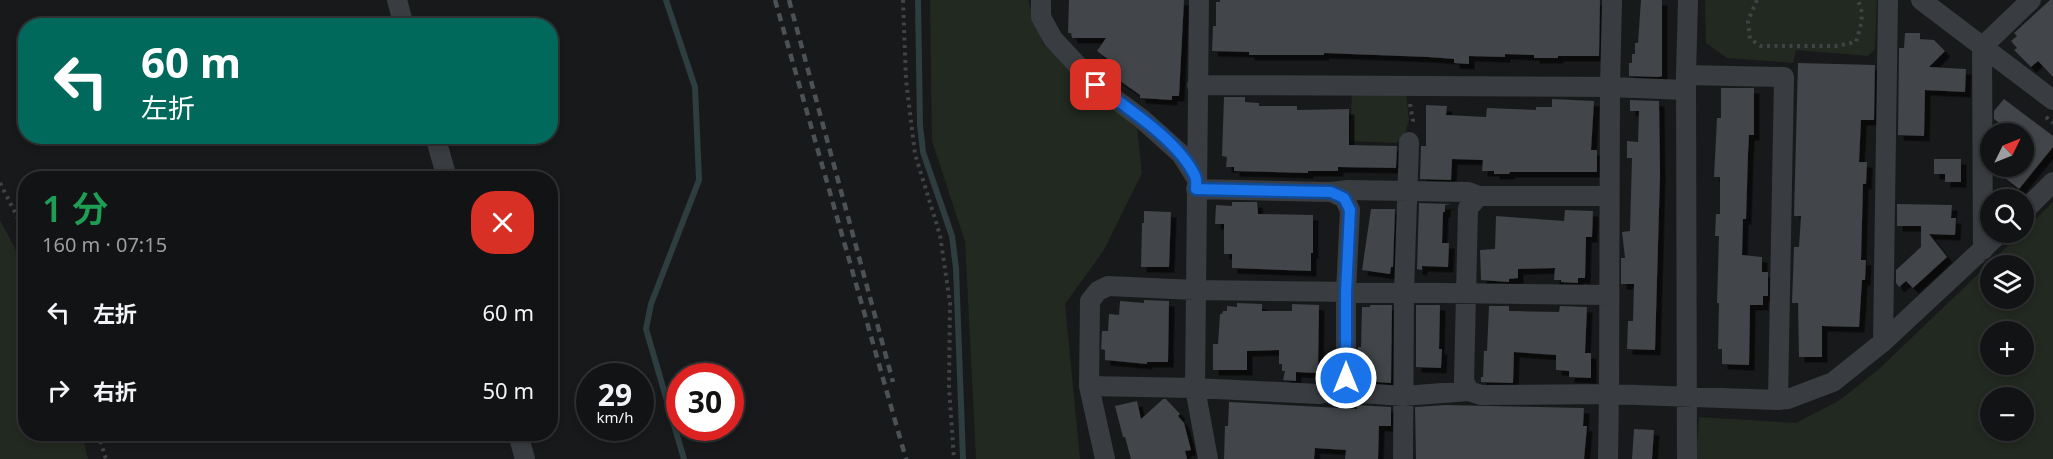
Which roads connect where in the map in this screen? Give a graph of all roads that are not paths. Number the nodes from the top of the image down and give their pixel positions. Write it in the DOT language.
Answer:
graph roads {
  1 [pos="397,0"];
  2 [pos="1041,0"];
  3 [pos="1199,0"];
  4 [pos="1612,0"];
  5 [pos="1688,0"];
  6 [pos="1888,0"];
  7 [pos="1921,0"];
  8 [pos="2031,0"];
  9 [pos="402,18"];
  10 [pos="1982,47"];
  11 [pos="1686,83"];
  12 [pos="1197,85"];
  13 [pos="1610,87"];
  14 [pos="2053,100"];
  15 [pos="1409,142"];
  16 [pos="437,144"];
  17 [pos="445,171"];
  18 [pos="2053,183"];
  19 [pos="1196,184"];
  20 [pos="1407,190"];
  21 [pos="1331,192"];
  22 [pos="1479,196"];
  23 [pos="1609,196"];
  24 [pos="2034,201"];
  25 [pos="1990,243"];
  26 [pos="1983,250"];
  27 [pos="1195,290"];
  28 [pos="1346,292"];
  29 [pos="1404,292"];
  30 [pos="1465,293"];
  31 [pos="1608,295"];
  32 [pos="1883,342"];
  33 [pos="1089,386"];
  34 [pos="1195,388"];
  35 [pos="1333,391"];
  36 [pos="1469,391"];
  37 [pos="1609,394"];
  38 [pos="1402,396"];
  39 [pos="1686,398"];
  40 [pos="1778,400"];
  41 [pos="520,441"];
  42 [pos="525,459"];
  43 [pos="1105,459"];
  44 [pos="1208,459"];
  45 [pos="1403,459"];
  46 [pos="1608,459"];
  47 [pos="1687,459"];
  1 -- 9 [label="street"];
  2 -- 19 [label="street"];
  3 -- 12 [label="street"];
  4 -- 13 [label="street"];
  5 -- 11 [label="street"];
  6 -- 32 [label="street"];
  7 -- 10 [label="street"];
  8 -- 10 [label="street"];
  10 -- 14 [label="street"];
  10 -- 26 [label="street"];
  11 -- 13 [label="street"];
  11 -- 39 [label="street"];
  11 -- 40 [label="street"];
  12 -- 13 [label="street"];
  12 -- 19 [label="street"];
  13 -- 23 [label="street"];
  15 -- 20 [label="street"];
  16 -- 17 [label="street"];
  18 -- 24 [label="street"];
  19 -- 21 [label="street"];
  19 -- 27 [label="street"];
  20 -- 21 [label="street"];
  20 -- 22 [label="street"];
  20 -- 29 [label="street"];
  21 -- 28 [label="street"];
  22 -- 23 [label="street"];
  22 -- 30 [label="street"];
  23 -- 31 [label="street"];
  25 -- 26 [label="street"];
  26 -- 32 [label="street"];
  27 -- 28 [label="street"];
  27 -- 33 [label="street"];
  27 -- 34 [label="street"];
  28 -- 29 [label="street"];
  28 -- 35 [label="street"];
  29 -- 30 [label="street"];
  29 -- 38 [label="street"];
  30 -- 31 [label="street"];
  30 -- 36 [label="street"];
  31 -- 37 [label="street"];
  32 -- 40 [label="street"];
  33 -- 34 [label="street"];
  33 -- 43 [label="street"];
  34 -- 35 [label="street"];
  34 -- 44 [label="street"];
  35 -- 38 [label="street"];
  36 -- 37 [label="street"];
  36 -- 38 [label="street"];
  37 -- 39 [label="street"];
  37 -- 46 [label="street"];
  38 -- 45 [label="street"];
  39 -- 40 [label="street"];
  39 -- 47 [label="street"];
  41 -- 42 [label="street"];
}
